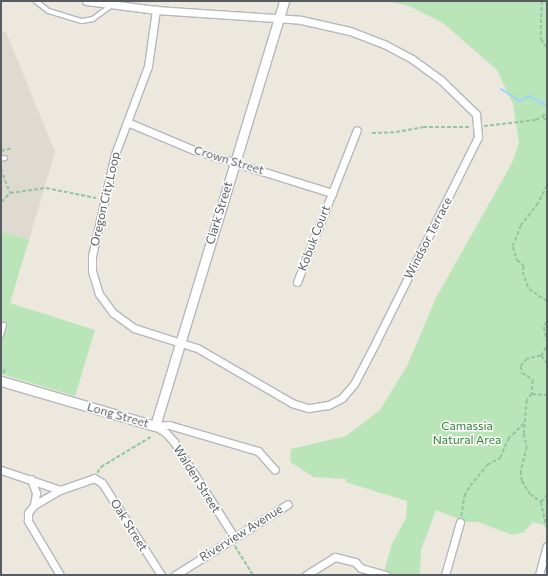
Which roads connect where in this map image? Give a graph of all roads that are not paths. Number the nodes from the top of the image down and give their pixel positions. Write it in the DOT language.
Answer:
graph roads {
  1 [pos="36,1"];
  2 [pos="86,1"];
  3 [pos="284,1"];
  4 [pos="112,5"];
  5 [pos="156,10"];
  6 [pos="278,18"];
  7 [pos="127,122"];
  8 [pos="357,130"];
  9 [pos="235,162"];
  10 [pos="332,193"];
  11 [pos="297,282"];
  12 [pos="4,325"];
  13 [pos="1,336"];
  14 [pos="180,341"];
  15 [pos="2,377"];
  16 [pos="155,426"];
  17 [pos="1,470"];
  18 [pos="275,470"];
  19 [pos="32,479"];
  20 [pos="60,490"];
  21 [pos="288,504"];
  22 [pos="34,505"];
  23 [pos="460,522"];
  24 [pos="233,540"];
  25 [pos="547,546"];
  26 [pos="359,572"];
  27 [pos="60,575"];
  28 [pos="161,575"];
  29 [pos="175,575"];
  30 [pos="306,575"];
  31 [pos="386,575"];
  32 [pos="445,575"];
  33 [pos="539,575"];
  1 -- 4 [label="lane"];
  2 -- 4 [label="street, Windsor Terrace"];
  3 -- 6 [label="street, Clark Street"];
  4 -- 5 [label="street, Windsor Terrace"];
  5 -- 6 [label="street, Windsor Terrace"];
  5 -- 7 [label="street, Oregon City Loop"];
  6 -- 9 [label="street, Clark Street"];
  6 -- 14 [label="street, Windsor Terrace"];
  7 -- 9 [label="street, Crown Street"];
  7 -- 14 [label="street, Oregon City Loop"];
  8 -- 10 [label="street, Kobuk Court"];
  9 -- 10 [label="street, Crown Street"];
  9 -- 14 [label="street, Clark Street"];
  10 -- 11 [label="street, Kobuk Court"];
  12 -- 13 [label="lane"];
  14 -- 16 [label="street, Clark Street"];
  15 -- 16 [label="street, Long Street"];
  16 -- 18 [label="street, Long Street"];
  16 -- 24 [label="street, Walden Street"];
  17 -- 19 [label="street"];
  19 -- 20 [label="street"];
  19 -- 22 [label="street"];
  20 -- 22 [label="street"];
  20 -- 28 [label="street, Oak Street"];
  21 -- 24 [label="street, Riverview Avenue"];
  22 -- 27 [label="street"];
  23 -- 32 [label="street"];
  24 -- 29 [label="street, Riverview Avenue"];
  25 -- 33 [label="street"];
  26 -- 30 [label="street"];
  26 -- 31 [label="street"];
}
